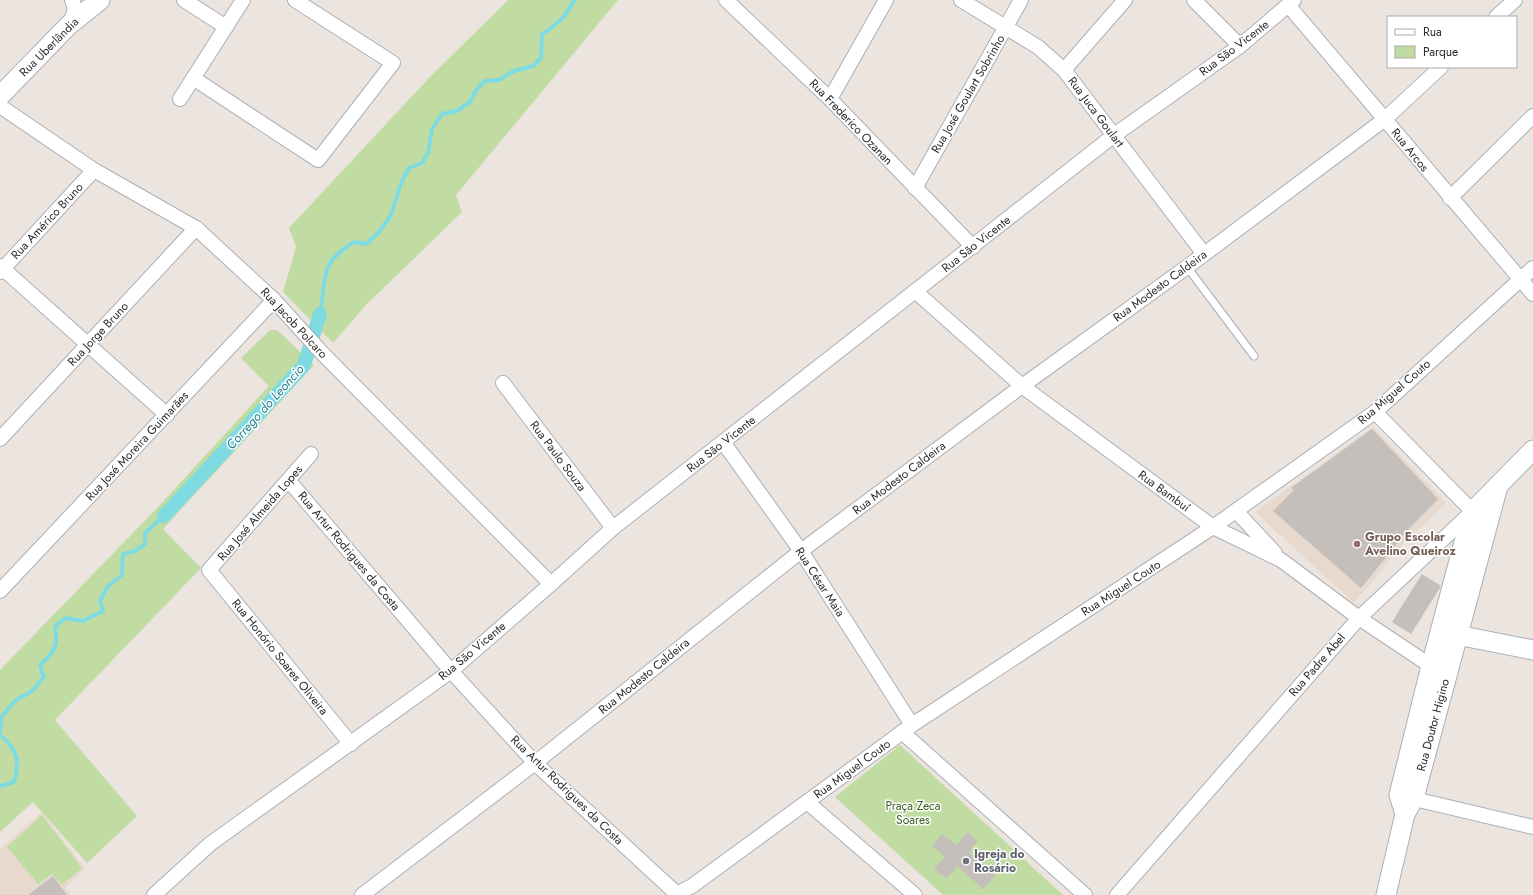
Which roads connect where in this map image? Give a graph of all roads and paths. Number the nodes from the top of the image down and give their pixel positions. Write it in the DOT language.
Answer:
graph roads {
  1 [pos="72,0"];
  2 [pos="100,0"];
  3 [pos="184,0"];
  4 [pos="244,0"];
  5 [pos="295,0"];
  6 [pos="726,0"];
  7 [pos="886,0"];
  8 [pos="960,0"];
  9 [pos="1021,0"];
  10 [pos="1125,0"];
  11 [pos="1194,0"];
  12 [pos="1515,0"];
  13 [pos="1291,2"];
  14 [pos="1497,16"];
  15 [pos="69,25"];
  16 [pos="226,27"];
  17 [pos="1007,27"];
  18 [pos="1240,46"];
  19 [pos="1441,68"];
  20 [pos="1064,70"];
  21 [pos="193,78"];
  22 [pos="0,96"];
  23 [pos="180,99"];
  24 [pos="830,99"];
  25 [pos="0,106"];
  26 [pos="1533,116"];
  27 [pos="1385,119"];
  28 [pos="1113,136"];
  29 [pos="94,170"];
  30 [pos="915,188"];
  31 [pos="1450,198"];
  32 [pos="196,228"];
  33 [pos="973,247"];
  34 [pos="1204,254"];
  35 [pos="1187,267"];
  36 [pos="1533,268"];
  37 [pos="1,269"];
  38 [pos="1520,280"];
  39 [pos="915,291"];
  40 [pos="1533,294"];
  41 [pos="274,300"];
  42 [pos="89,344"];
  43 [pos="1254,356"];
  44 [pos="503,383"];
  45 [pos="1022,386"];
  46 [pos="1375,412"];
  47 [pos="167,415"];
  48 [pos="0,439"];
  49 [pos="723,442"];
  50 [pos="1533,450"];
  51 [pos="311,454"];
  52 [pos="289,481"];
  53 [pos="1498,486"];
  54 [pos="1236,511"];
  55 [pos="1472,512"];
  56 [pos="1487,526"];
  57 [pos="1213,527"];
  58 [pos="613,528"];
  59 [pos="801,551"];
  60 [pos="1281,560"];
  61 [pos="209,570"];
  62 [pos="551,584"];
  63 [pos="0,591"];
  64 [pos="1358,618"];
  65 [pos="1457,635"];
  66 [pos="1533,650"];
  67 [pos="1431,666"];
  68 [pos="450,671"];
  69 [pos="907,729"];
  70 [pos="351,744"];
  71 [pos="535,763"];
  72 [pos="807,802"];
  73 [pos="1406,802"];
  74 [pos="1533,827"];
  75 [pos="681,893"];
  76 [pos="154,895"];
  77 [pos="362,895"];
  78 [pos="915,895"];
  79 [pos="1085,895"];
  80 [pos="1117,895"];
  81 [pos="1386,895"];
  1 -- 15 [label="street"];
  2 -- 15 [label="main road, Rua Uberlândia"];
  3 -- 16 [label="street"];
  4 -- 16 [label="street"];
  5 -- 21 [label="street"];
  6 -- 24 [label="street, Rua Frederico Ozanan"];
  7 -- 24 [label="street"];
  8 -- 17 [label="street, Rua Juca Goulart"];
  9 -- 17 [label="street, Rua José Goulart Sobrinho"];
  10 -- 20 [label="street"];
  11 -- 18 [label="street"];
  12 -- 14 [label="street"];
  13 -- 18 [label="street, Rua São Vicente"];
  13 -- 27 [label="street, Rua Arcos"];
  15 -- 22 [label="main road, Rua Uberlândia"];
  16 -- 21 [label="street"];
  17 -- 20 [label="street, Rua Juca Goulart"];
  17 -- 30 [label="street, Rua José Goulart Sobrinho"];
  18 -- 28 [label="street, Rua São Vicente"];
  19 -- 27 [label="street, Rua Modesto Caldeira"];
  20 -- 28 [label="street, Rua Juca Goulart"];
  21 -- 23 [label="street"];
  24 -- 30 [label="street, Rua Frederico Ozanan"];
  25 -- 29 [label="street, Rua Jacob Polcaro"];
  26 -- 31 [label="street"];
  27 -- 31 [label="street, Rua Arcos"];
  27 -- 34 [label="street, Rua Modesto Caldeira"];
  28 -- 33 [label="street, Rua São Vicente"];
  28 -- 34 [label="street, Rua Juca Goulart"];
  29 -- 32 [label="street, Rua Jacob Polcaro"];
  29 -- 37 [label="street, Rua Américo Bruno"];
  30 -- 33 [label="street, Rua Frederico Ozanan"];
  31 -- 38 [label="street, Rua Arcos"];
  32 -- 41 [label="street, Rua Jacob Polcaro"];
  32 -- 42 [label="street, Rua Jorge Bruno"];
  33 -- 39 [label="street, Rua São Vicente"];
  34 -- 35 [label="street, Rua Modesto Caldeira"];
  35 -- 43 [label="lane"];
  35 -- 45 [label="street, Rua Modesto Caldeira"];
  36 -- 38 [label="street, Rua Miguel Couto"];
  37 -- 42 [label="street"];
  38 -- 40 [label="street, Rua Arcos"];
  38 -- 46 [label="street, Rua Miguel Couto"];
  39 -- 45 [label="street, Rua Bambuí"];
  39 -- 49 [label="street, Rua São Vicente"];
  41 -- 47 [label="street, Rua José Moreira Guimarães"];
  41 -- 62 [label="street, Rua Jacob Polcaro"];
  42 -- 47 [label="street"];
  42 -- 48 [label="street, Rua Jorge Bruno"];
  44 -- 58 [label="street, Rua Paulo Souza"];
  45 -- 57 [label="street, Rua Bambuí"];
  45 -- 59 [label="street, Rua Modesto Caldeira"];
  46 -- 54 [label="street, Rua Miguel Couto"];
  46 -- 55 [label="street"];
  47 -- 63 [label="street, Rua José Moreira Guimarães"];
  49 -- 58 [label="street, Rua São Vicente"];
  49 -- 59 [label="street, Rua César Maia"];
  50 -- 53 [label="main road, Rua Padre Abel"];
  51 -- 52 [label="street, Rua José Almeida Lopes"];
  52 -- 61 [label="street, Rua José Almeida Lopes"];
  52 -- 68 [label="street, Rua Artur Rodrigues da Costa"];
  53 -- 55 [label="main road, Rua Padre Abel"];
  53 -- 56 [label="main road, Rua Doutor Higino"];
  54 -- 57 [label="street, Rua Miguel Couto"];
  54 -- 60 [label="street"];
  55 -- 56 [label="street"];
  55 -- 64 [label="street, Rua Padre Abel"];
  55 -- 67 [label="main road, Rua Doutor Higino"];
  56 -- 65 [label="main road, Rua Doutor Higino"];
  57 -- 60 [label="street, Rua Bambuí"];
  57 -- 69 [label="street, Rua Miguel Couto"];
  58 -- 62 [label="street, Rua São Vicente"];
  59 -- 69 [label="street, Rua César Maia"];
  59 -- 71 [label="street, Rua Modesto Caldeira"];
  60 -- 64 [label="street, Rua Bambuí"];
  61 -- 70 [label="street, Rua Honório Soares Oliveira"];
  62 -- 68 [label="street, Rua São Vicente"];
  64 -- 67 [label="street, Rua Bambuí"];
  64 -- 80 [label="street, Rua Padre Abel"];
  65 -- 66 [label="main road"];
  65 -- 67 [label="street"];
  65 -- 73 [label="main road, Rua Doutor Higino"];
  67 -- 73 [label="main road, Rua Doutor Higino"];
  68 -- 70 [label="street, Rua São Vicente"];
  68 -- 71 [label="street, Rua Artur Rodrigues da Costa"];
  69 -- 72 [label="street, Rua Miguel Couto"];
  69 -- 79 [label="street"];
  70 -- 76 [label="street, Rua São Vicente"];
  71 -- 75 [label="street, Rua Artur Rodrigues da Costa"];
  71 -- 77 [label="street, Rua Modesto Caldeira"];
  72 -- 75 [label="street, Rua Miguel Couto"];
  72 -- 78 [label="street"];
  73 -- 74 [label="street"];
  73 -- 81 [label="main road, Rua Doutor Higino"];
}
